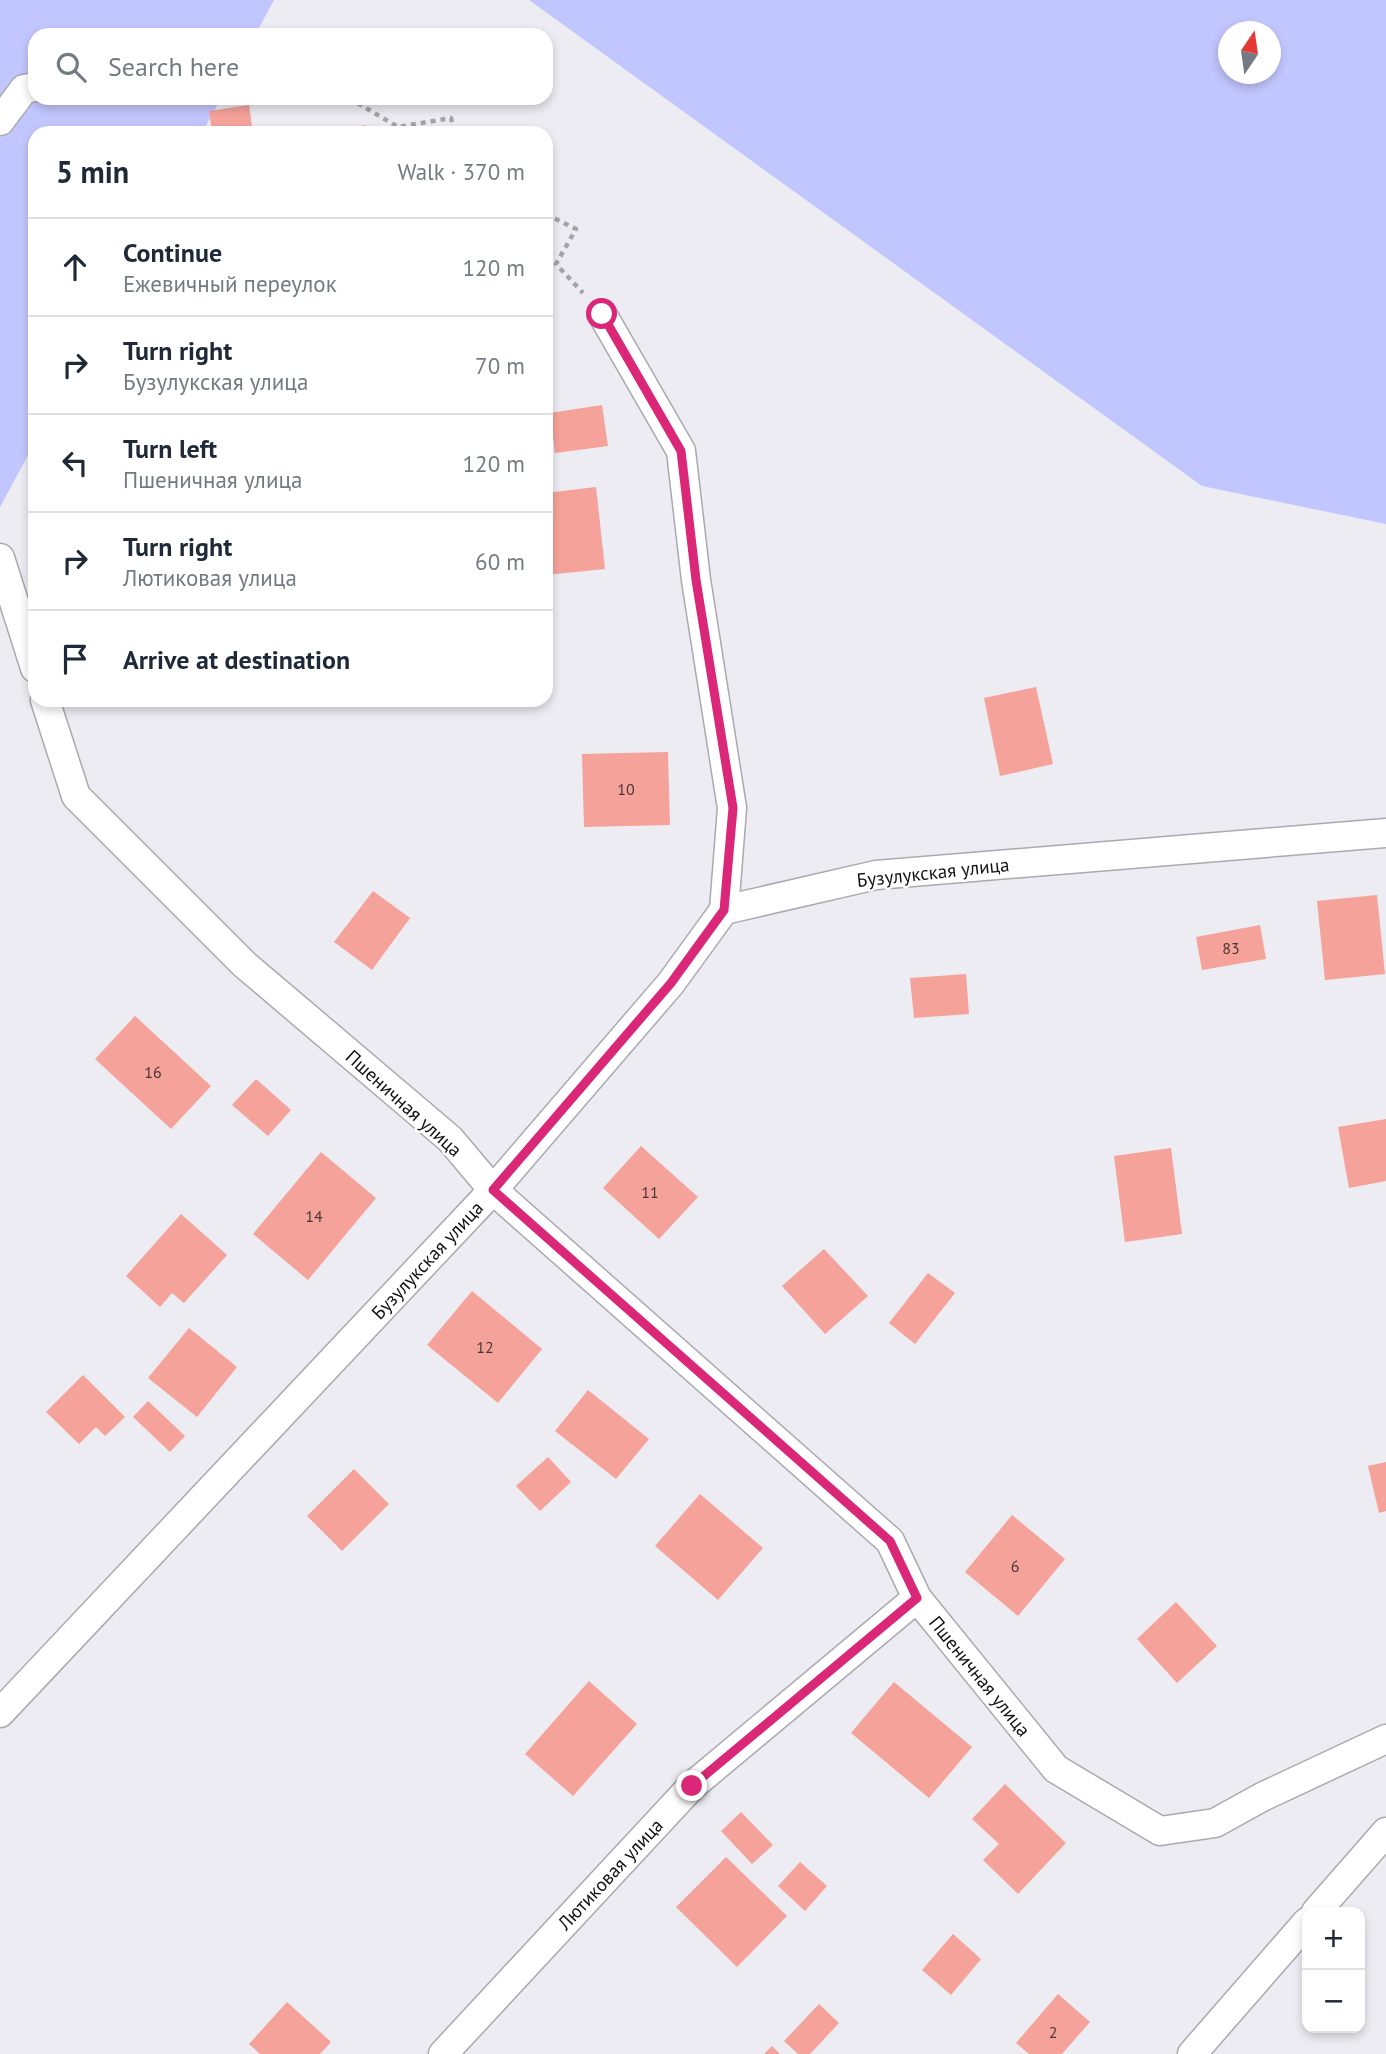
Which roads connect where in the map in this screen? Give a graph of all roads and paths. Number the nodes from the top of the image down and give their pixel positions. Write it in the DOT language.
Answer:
graph roads {
  1 [pos="28,88"];
  2 [pos="361,105"];
  3 [pos="0,121"];
  4 [pos="396,126"];
  5 [pos="404,126"];
  6 [pos="453,126"];
  7 [pos="553,218"];
  8 [pos="602,314"];
  9 [pos="0,558"];
  10 [pos="28,646"];
  11 [pos="47,707"];
  12 [pos="1386,833"];
  13 [pos="724,910"];
  14 [pos="493,1190"];
  15 [pos="917,1598"];
  16 [pos="0,1713"];
  17 [pos="1386,1739"];
  18 [pos="1386,1832"];
  19 [pos="1320,1907"];
  20 [pos="1302,1928"];
  21 [pos="443,2054"];
  22 [pos="1192,2054"];
  1 -- 3 [label="street"];
  2 -- 4 [label="path"];
  5 -- 6 [label="path"];
  7 -- 8 [label="path"];
  8 -- 13 [label="street"];
  9 -- 10 [label="street"];
  11 -- 14 [label="street, Пшеничная улица"];
  12 -- 13 [label="street, Бузулукская улица"];
  13 -- 14 [label="street, Бузулукская улица"];
  14 -- 15 [label="street, Пшеничная улица"];
  14 -- 16 [label="street, Бузулукская улица"];
  15 -- 17 [label="street, Пшеничная улица"];
  15 -- 21 [label="street, Лютиковая улица"];
  18 -- 19 [label="street"];
  20 -- 22 [label="street"];
}
